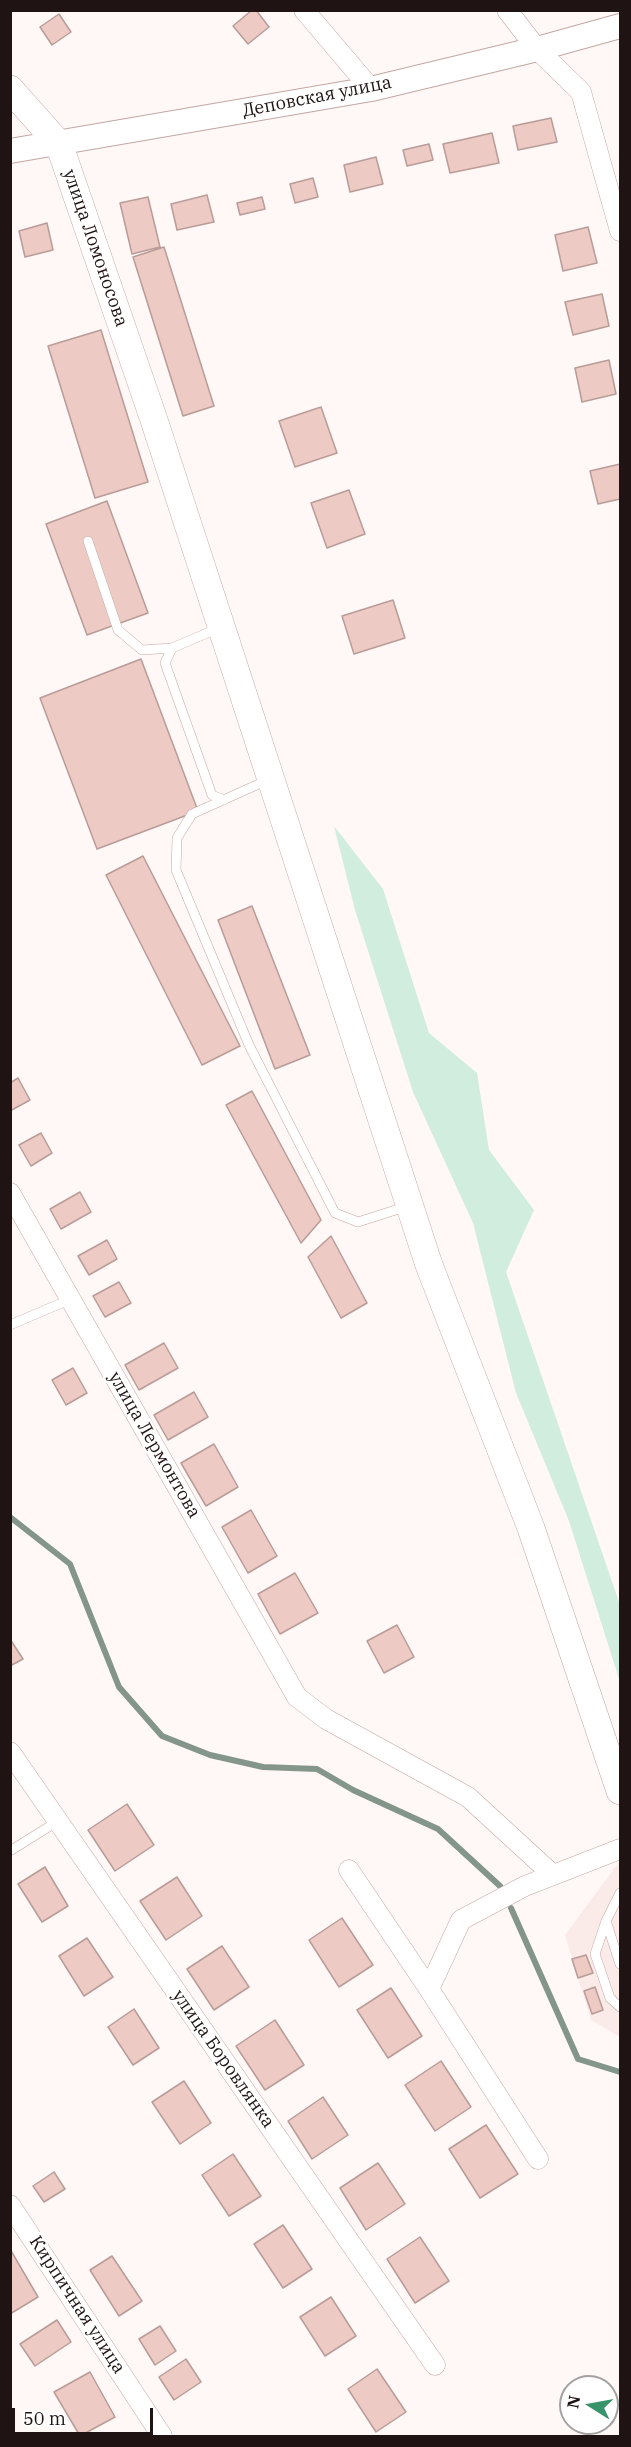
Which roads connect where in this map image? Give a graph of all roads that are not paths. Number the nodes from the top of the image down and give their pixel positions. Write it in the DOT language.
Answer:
graph roads {
  1 [pos="304,10"];
  2 [pos="507,10"];
  3 [pos="621,26"];
  4 [pos="537,50"];
  5 [pos="10,89"];
  6 [pos="371,89"];
  7 [pos="59,144"];
  8 [pos="10,151"];
  9 [pos="621,231"];
  10 [pos="88,541"];
  11 [pos="221,627"];
  12 [pos="172,648"];
  13 [pos="271,778"];
  14 [pos="224,800"];
  15 [pos="10,1193"];
  16 [pos="410,1205"];
  17 [pos="71,1299"];
  18 [pos="10,1325"];
  19 [pos="10,1752"];
  20 [pos="621,1791"];
  21 [pos="58,1821"];
  22 [pos="621,1849"];
  23 [pos="10,1851"];
  24 [pos="348,1870"];
  25 [pos="554,1875"];
  26 [pos="621,1893"];
  27 [pos="606,1921"];
  28 [pos="621,1964"];
  29 [pos="429,1989"];
  30 [pos="621,2007"];
  31 [pos="538,2159"];
  32 [pos="10,2205"];
  33 [pos="435,2365"];
  34 [pos="162,2436"];
  1 -- 6 [label="street"];
  2 -- 4 [label="street"];
  3 -- 4 [label="street, Деповская улица"];
  4 -- 6 [label="street, Деповская улица"];
  4 -- 9 [label="street"];
  5 -- 7 [label="main road, улица Ломоносова"];
  6 -- 7 [label="street, Деповская улица"];
  7 -- 8 [label="street, Деповская улица"];
  7 -- 11 [label="main road, улица Ломоносова"];
  10 -- 12 [label="lane"];
  11 -- 12 [label="lane"];
  11 -- 13 [label="main road, улица Ломоносова"];
  12 -- 14 [label="lane"];
  13 -- 14 [label="lane"];
  13 -- 16 [label="main road, улица Ломоносова"];
  14 -- 16 [label="lane"];
  15 -- 17 [label="street, улица Лермонтова"];
  16 -- 20 [label="main road, улица Ломоносова"];
  17 -- 18 [label="lane"];
  17 -- 25 [label="street, улица Лермонтова"];
  19 -- 21 [label="street, улица Боровлянка"];
  21 -- 23 [label="lane"];
  21 -- 33 [label="street, улица Боровлянка"];
  22 -- 25 [label="street"];
  24 -- 29 [label="street"];
  25 -- 29 [label="street"];
  26 -- 27 [label="lane"];
  27 -- 28 [label="lane"];
  27 -- 30 [label="lane"];
  29 -- 31 [label="street"];
  32 -- 34 [label="street, Кирпичная улица"];
}
